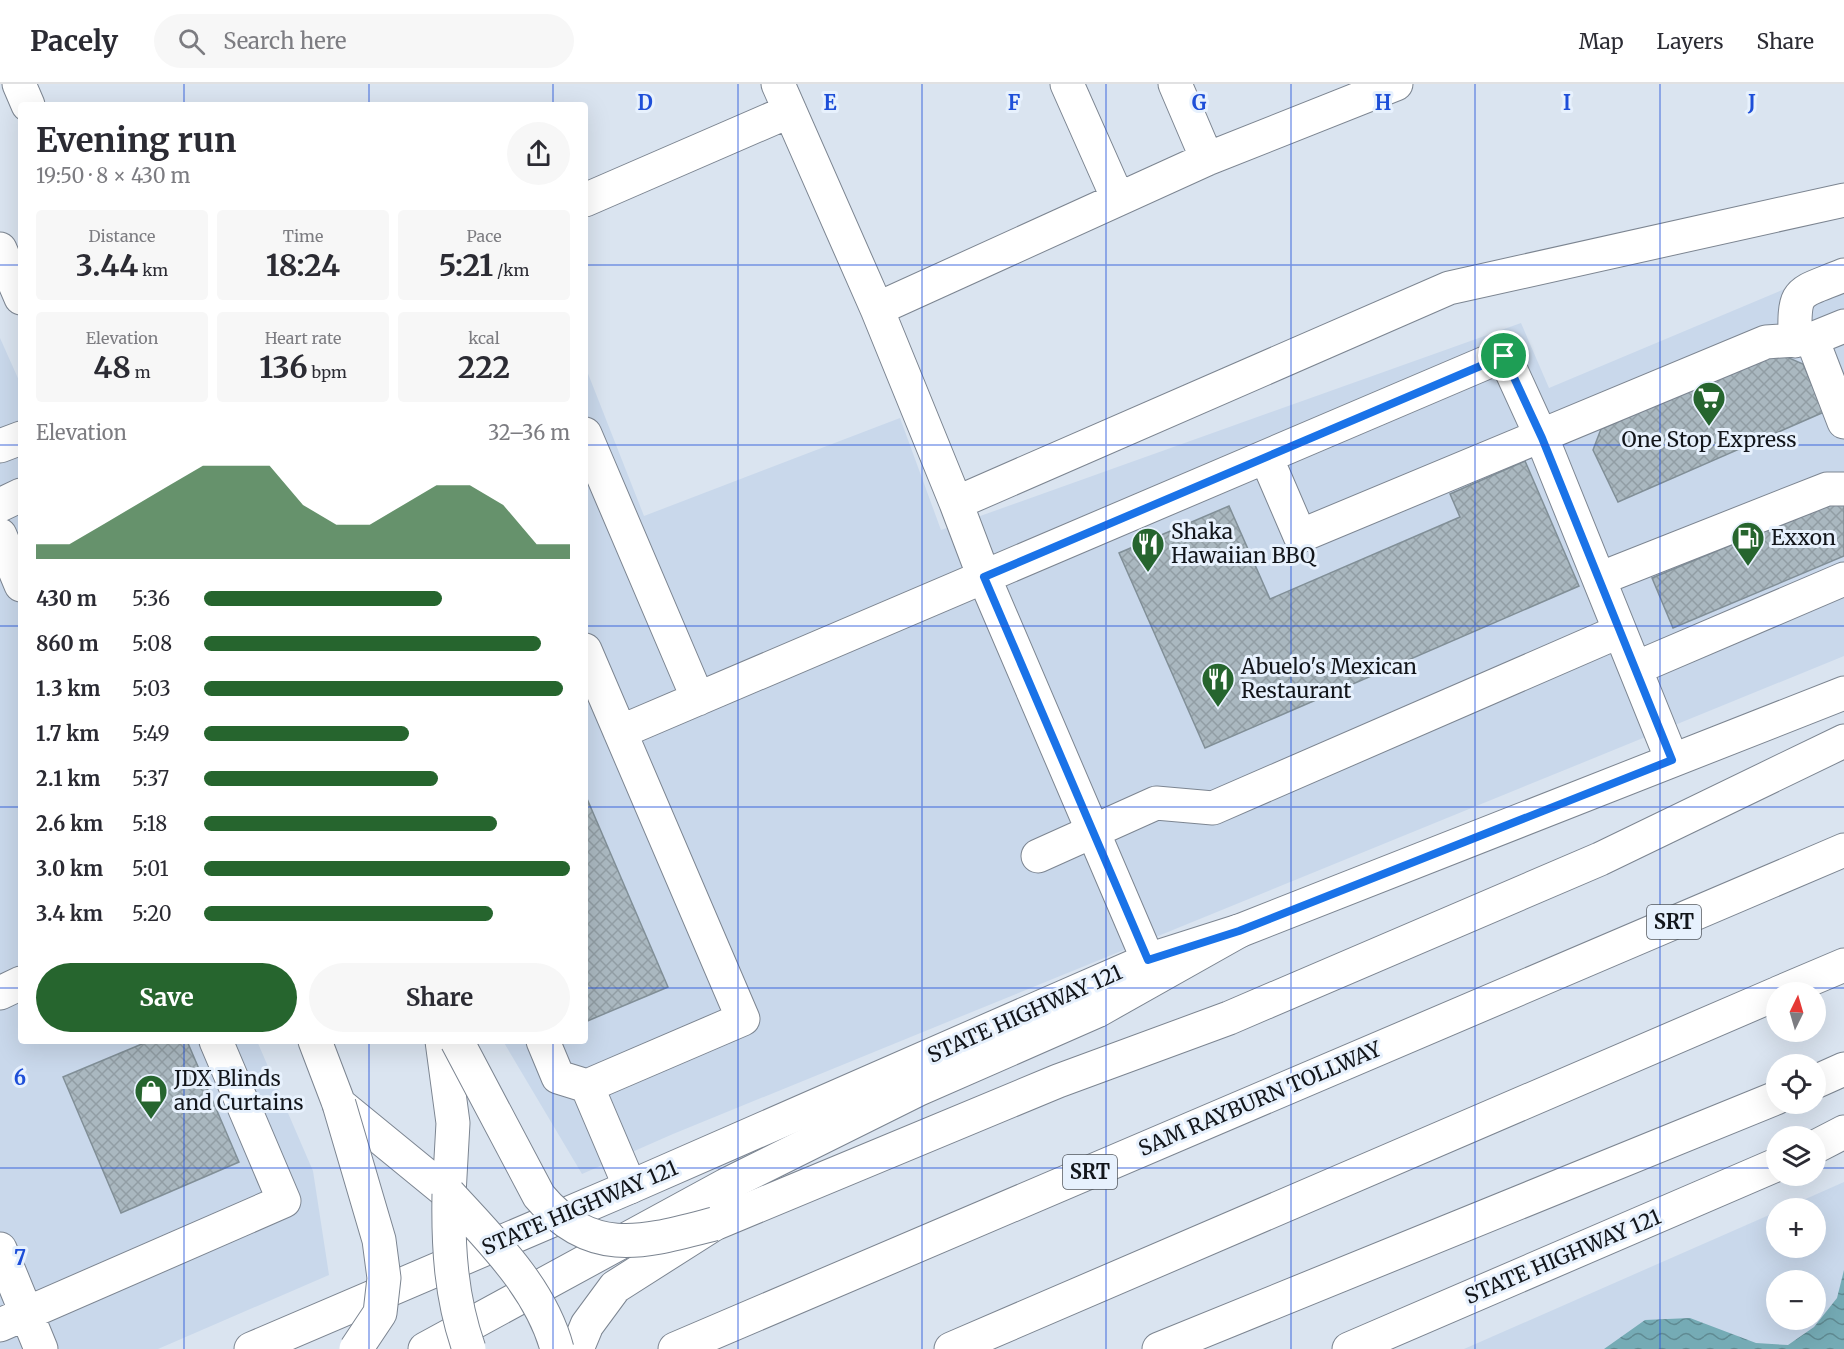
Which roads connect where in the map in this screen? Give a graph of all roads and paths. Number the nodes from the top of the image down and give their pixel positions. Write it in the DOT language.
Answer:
graph roads {
  1 [pos="19,84"];
  2 [pos="1067,84"];
  3 [pos="1175,84"];
  4 [pos="1396,84"];
  5 [pos="784,97"];
  6 [pos="27,102"];
  7 [pos="1208,159"];
  8 [pos="588,198"];
  9 [pos="1118,199"];
  10 [pos="1844,200"];
  11 [pos="0,249"];
  12 [pos="1844,275"];
  13 [pos="18,291"];
  14 [pos="877,309"];
  15 [pos="1844,326"];
  16 [pos="1804,340"];
  17 [pos="1844,422"];
  18 [pos="1542,438"];
  19 [pos="18,439"];
  20 [pos="588,441"];
  21 [pos="0,446"];
  22 [pos="1266,457"];
  23 [pos="1844,489"];
  24 [pos="18,496"];
  25 [pos="956,503"];
  26 [pos="0,505"];
  27 [pos="0,535"];
  28 [pos="984,577"];
  29 [pos="18,578"];
  30 [pos="1599,579"];
  31 [pos="1844,579"];
  32 [pos="1620,631"];
  33 [pos="588,657"];
  34 [pos="1636,668"];
  35 [pos="1844,693"];
  36 [pos="698,699"];
  37 [pos="620,732"];
  38 [pos="1844,741"];
  39 [pos="1672,760"];
  40 [pos="1092,831"];
  41 [pos="1844,850"];
  42 [pos="1038,856"];
  43 [pos="1239,931"];
  44 [pos="1148,960"];
  45 [pos="1844,965"];
  46 [pos="1805,982"];
  47 [pos="18,984"];
  48 [pos="0,993"];
  49 [pos="1766,999"];
  50 [pos="217,1044"];
  51 [pos="442,1044"];
  52 [pos="459,1044"];
  53 [pos="544,1044"];
  54 [pos="318,1048"];
  55 [pos="1844,1069"];
  56 [pos="1826,1077"];
  57 [pos="587,1086"];
  58 [pos="1766,1102"];
  59 [pos="339,1104"];
  60 [pos="1844,1132"];
  61 [pos="1826,1141"];
  62 [pos="1766,1169"];
  63 [pos="630,1187"];
  64 [pos="449,1194"];
  65 [pos="714,1224"];
  66 [pos="0,1249"];
  67 [pos="14,1319"];
  68 [pos="41,1349"];
  69 [pos="251,1349"];
  70 [pos="356,1349"];
  71 [pos="424,1349"];
  72 [pos="469,1349"];
  73 [pos="557,1349"];
  74 [pos="577,1349"];
  75 [pos="675,1349"];
  76 [pos="951,1349"];
  77 [pos="1159,1349"];
  78 [pos="1349,1349"];
  1 -- 6 [label="main road"];
  2 -- 9 [label="main road"];
  3 -- 7 [label="main road"];
  4 -- 7 [label="main road"];
  5 -- 8 [label="main road"];
  5 -- 14 [label="main road"];
  7 -- 9 [label="main road"];
  9 -- 14 [label="main road"];
  10 -- 25 [label="main road"];
  11 -- 13 [label="main road"];
  12 -- 16 [label="main road"];
  14 -- 25 [label="main road"];
  15 -- 16 [label="main road"];
  16 -- 17 [label="main road"];
  16 -- 18 [label="main road"];
  18 -- 22 [label="main road"];
  18 -- 22 [label="main road"];
  18 -- 30 [label="main road"];
  19 -- 21 [label="main road"];
  20 -- 36 [label="main road"];
  22 -- 28 [label="main road"];
  23 -- 30 [label="main road"];
  24 -- 26 [label="main road"];
  25 -- 28 [label="main road"];
  27 -- 29 [label="main road"];
  28 -- 36 [label="main road"];
  28 -- 40 [label="main road"];
  30 -- 32 [label="main road"];
  31 -- 34 [label="main road"];
  32 -- 34 [label="main road"];
  32 -- 40 [label="main road"];
  33 -- 37 [label="main road"];
  34 -- 39 [label="main road"];
  35 -- 39 [label="main road, STATE HIGHWAY 121"];
  36 -- 37 [label="main road"];
  37 -- 57 [label="main road"];
  38 -- 65 [label="main road"];
  39 -- 43 [label="main road, STATE HIGHWAY 121"];
  40 -- 42 [label="main road"];
  40 -- 44 [label="main road"];
  41 -- 75 [label="main road, SAM RAYBURN TOLLWAY / SRT"];
  43 -- 44 [label="main road, STATE HIGHWAY 121"];
  43 -- 71 [label="main road"];
  44 -- 63 [label="main road, STATE HIGHWAY 121"];
  45 -- 46 [label="main road"];
  47 -- 48 [label="main road"];
  49 -- 76 [label="main road"];
  50 -- 67 [label="main road"];
  51 -- 64 [label="main road"];
  52 -- 65 [label="main road, bridge"];
  53 -- 57 [label="main road"];
  54 -- 59 [label="main road"];
  55 -- 56 [label="main road"];
  57 -- 63 [label="main road"];
  58 -- 77 [label="main road"];
  59 -- 64 [label="main road"];
  59 -- 70 [label="main road, bridge"];
  60 -- 61 [label="main road"];
  62 -- 78 [label="main road, STATE HIGHWAY 121"];
  63 -- 69 [label="main road, STATE HIGHWAY 121"];
  64 -- 72 [label="main road, bridge"];
  64 -- 73 [label="main road, bridge"];
  65 -- 74 [label="main road"];
  66 -- 67 [label="main road"];
  67 -- 68 [label="main road"];
}
